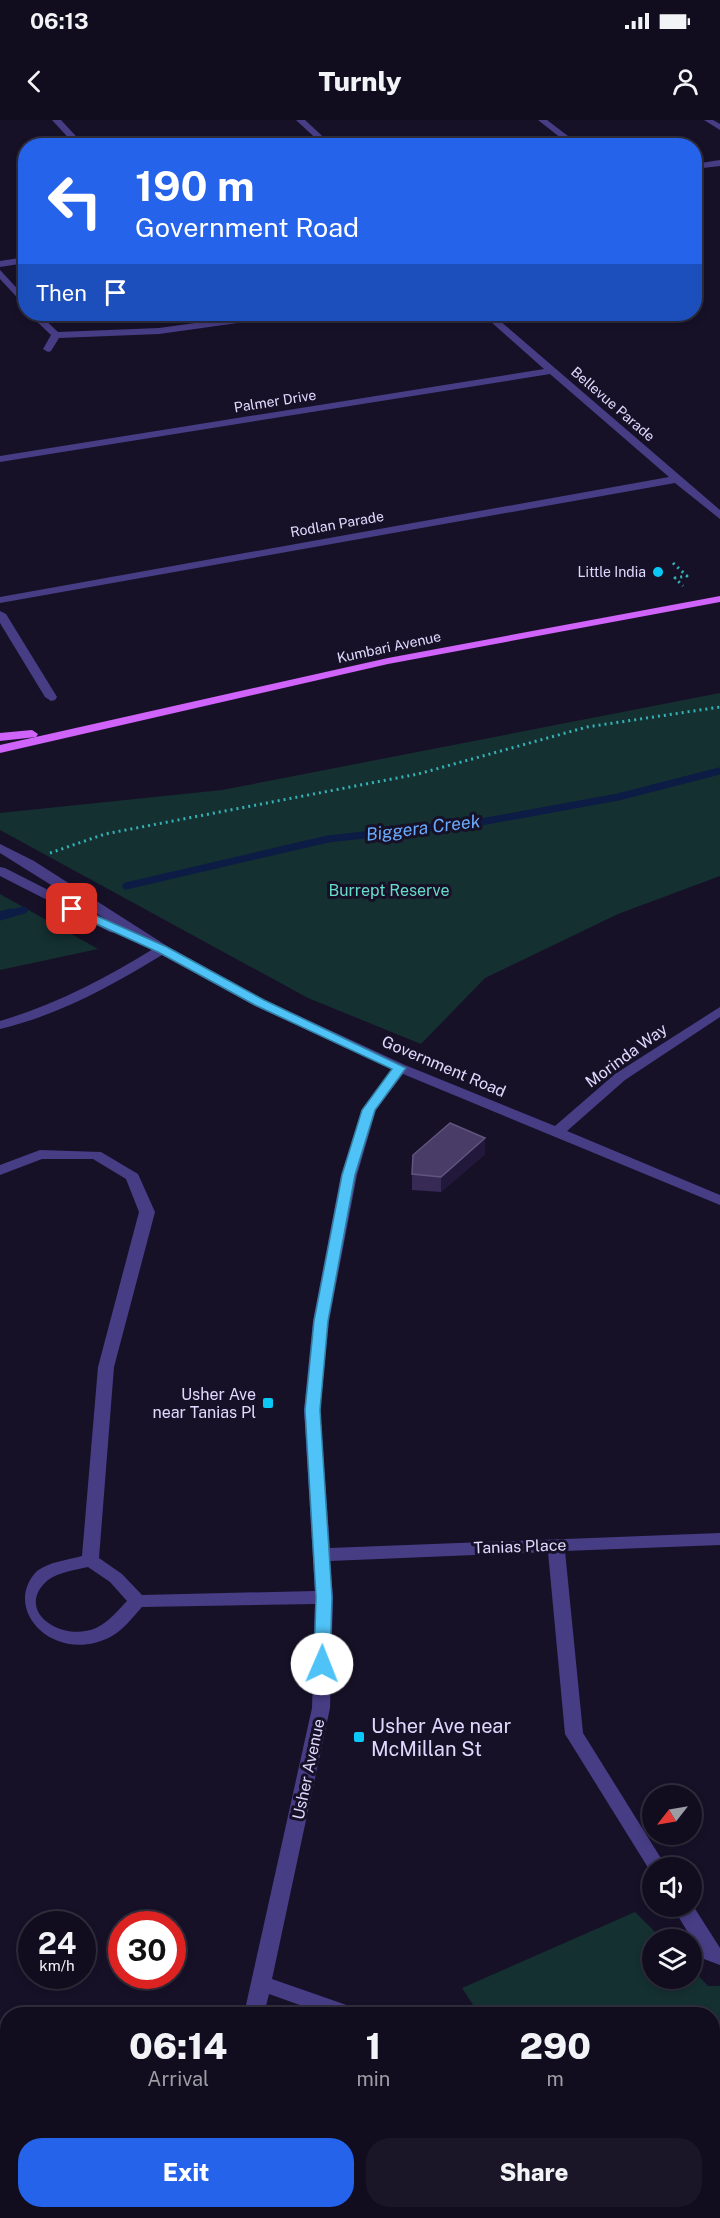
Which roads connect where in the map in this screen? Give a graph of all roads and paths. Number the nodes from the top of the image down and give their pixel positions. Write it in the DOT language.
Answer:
graph roads {
  1 [pos="56,120"];
  2 [pos="300,120"];
  3 [pos="542,120"];
  4 [pos="708,120"];
  5 [pos="720,128"];
  6 [pos="73,138"];
  7 [pos="320,138"];
  8 [pos="566,138"];
  9 [pos="720,163"];
  10 [pos="702,166"];
  11 [pos="18,261"];
  12 [pos="0,264"];
  13 [pos="0,273"];
  14 [pos="18,294"];
  15 [pos="41,321"];
  16 [pos="230,321"];
  17 [pos="496,321"];
  18 [pos="56,335"];
  19 [pos="48,349"];
  20 [pos="554,370"];
  21 [pos="0,459"];
  22 [pos="678,479"];
  23 [pos="720,516"];
  24 [pos="673,563"];
  25 [pos="688,591"];
  26 [pos="720,599"];
  27 [pos="0,600"];
  28 [pos="0,614"];
  29 [pos="51,697"];
  30 [pos="720,707"];
  31 [pos="65,732"];
  32 [pos="0,737"];
  33 [pos="3,749"];
  34 [pos="0,848"];
  35 [pos="29,864"];
  36 [pos="0,871"];
  37 [pos="162,949"];
  38 [pos="720,1011"];
  39 [pos="0,1024"];
  40 [pos="400,1068"];
  41 [pos="557,1132"];
  42 [pos="0,1170"];
  43 [pos="720,1200"];
  44 [pos="720,1539"];
  45 [pos="556,1545"];
  46 [pos="321,1555"];
  47 [pos="90,1560"];
  48 [pos="324,1597"];
  49 [pos="138,1601"];
  50 [pos="650,1857"];
  51 [pos="689,1917"];
  52 [pos="720,1957"];
  53 [pos="262,1984"];
  54 [pos="256,2007"];
  55 [pos="328,2007"];
  1 -- 6 [label="street"];
  2 -- 7 [label="street"];
  3 -- 8 [label="street"];
  4 -- 5 [label="street"];
  9 -- 10 [label="street"];
  11 -- 12 [label="street"];
  13 -- 14 [label="street"];
  15 -- 18 [label="street"];
  16 -- 18 [label="street"];
  17 -- 20 [label="street, Bellevue Parade"];
  18 -- 19 [label="street"];
  20 -- 21 [label="street, Palmer Drive"];
  20 -- 22 [label="street, Bellevue Parade"];
  22 -- 23 [label="street, Bellevue Parade"];
  22 -- 27 [label="street, Rodlan Parade"];
  24 -- 25 [label="path"];
  26 -- 31 [label="main road, Kumbari Avenue"];
  28 -- 29 [label="street"];
  30 -- 35 [label="path"];
  31 -- 32 [label="main road, Kumbari Avenue"];
  31 -- 33 [label="main road, Kumbari Avenue"];
  34 -- 35 [label="street, Government Road"];
  35 -- 37 [label="street, Government Road"];
  36 -- 37 [label="street, Government Road"];
  37 -- 39 [label="street"];
  37 -- 40 [label="street, Government Road"];
  38 -- 41 [label="street, Morinda Way"];
  40 -- 41 [label="street, Government Road"];
  40 -- 46 [label="street, Usher Avenue"];
  41 -- 43 [label="street, Government Road"];
  42 -- 47 [label="street"];
  44 -- 45 [label="street, Tanias Place"];
  45 -- 46 [label="street, Tanias Place"];
  45 -- 50 [label="street"];
  46 -- 48 [label="street, Usher Avenue"];
  47 -- 49 [label="street"];
  47 -- 49 [label="street"];
  48 -- 49 [label="street"];
  48 -- 53 [label="street, Usher Avenue"];
  51 -- 52 [label="street"];
  53 -- 54 [label="street, Usher Avenue"];
  53 -- 55 [label="street"];
}
